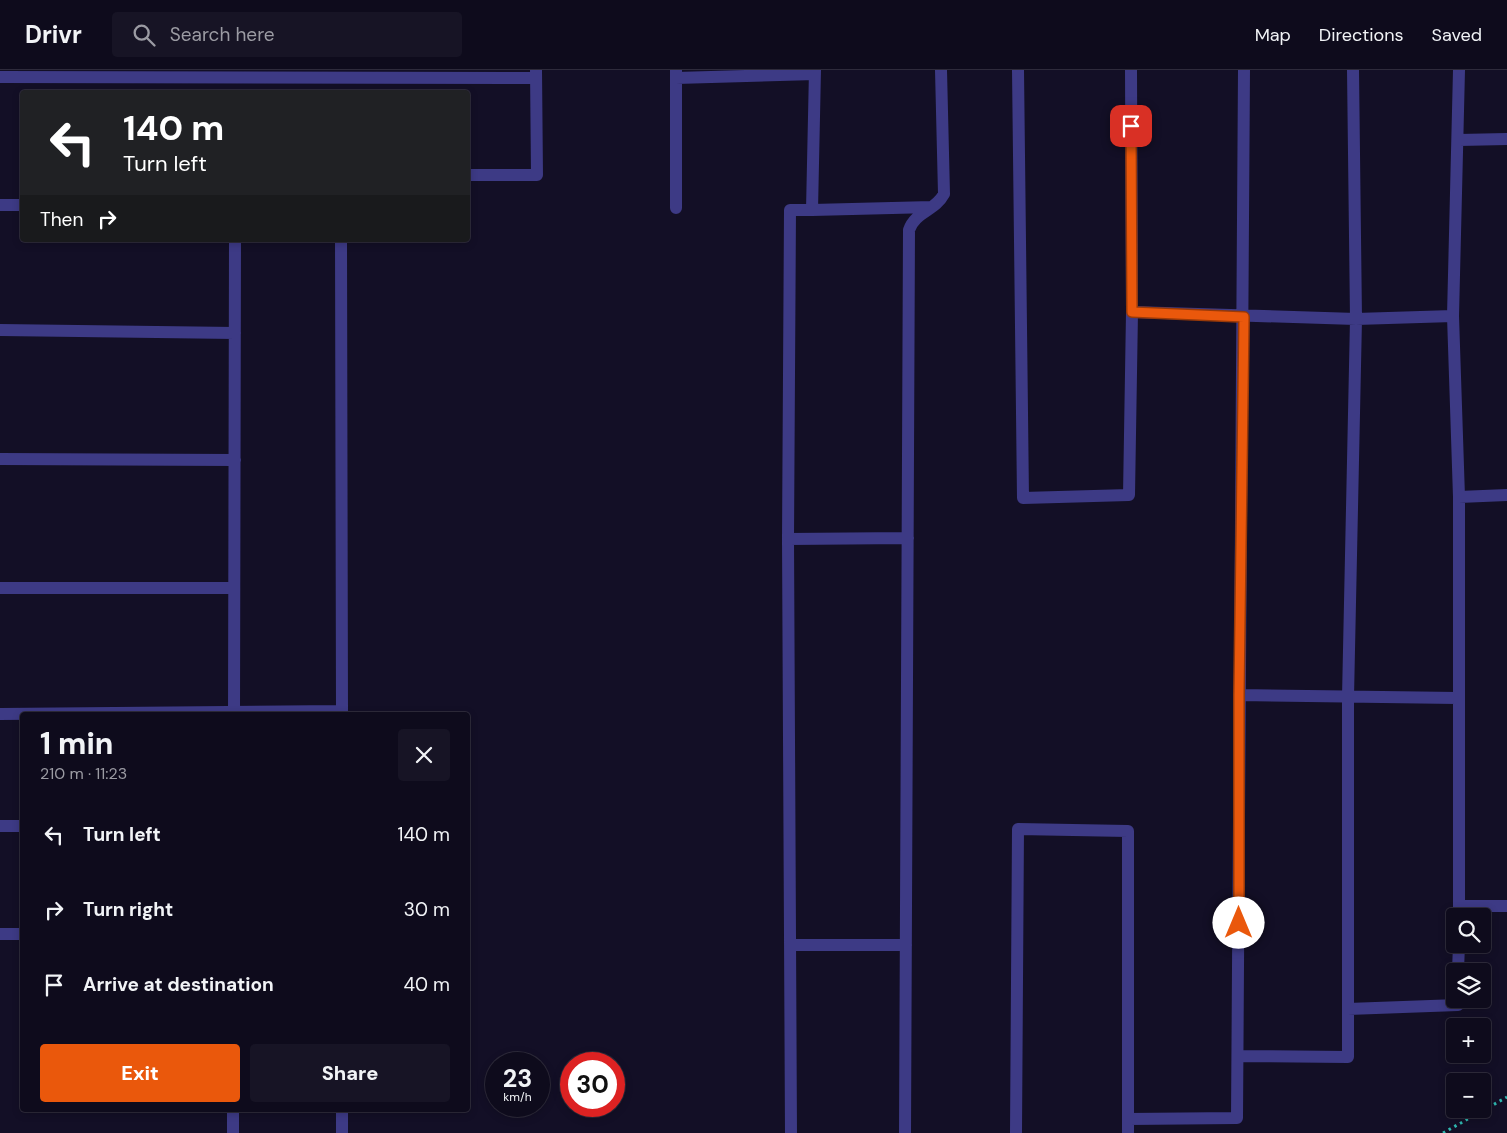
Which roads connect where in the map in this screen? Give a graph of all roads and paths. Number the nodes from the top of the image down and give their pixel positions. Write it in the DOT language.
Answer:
graph roads {
  1 [pos="941,70"];
  2 [pos="1018,70"];
  3 [pos="1131,70"];
  4 [pos="1244,70"];
  5 [pos="1353,70"];
  6 [pos="1459,70"];
  7 [pos="815,72"];
  8 [pos="535,74"];
  9 [pos="676,74"];
  10 [pos="0,76"];
  11 [pos="1507,139"];
  12 [pos="1459,140"];
  13 [pos="470,175"];
  14 [pos="0,205"];
  15 [pos="20,205"];
  16 [pos="933,207"];
  17 [pos="676,208"];
  18 [pos="812,210"];
  19 [pos="235,242"];
  20 [pos="341,242"];
  21 [pos="1132,312"];
  22 [pos="1453,316"];
  23 [pos="1244,317"];
  24 [pos="1356,319"];
  25 [pos="0,330"];
  26 [pos="235,333"];
  27 [pos="0,459"];
  28 [pos="234,460"];
  29 [pos="1507,496"];
  30 [pos="1459,497"];
  31 [pos="788,538"];
  32 [pos="908,538"];
  33 [pos="0,588"];
  34 [pos="234,588"];
  35 [pos="1239,695"];
  36 [pos="1348,697"];
  37 [pos="1457,698"];
  38 [pos="234,712"];
  39 [pos="342,712"];
  40 [pos="0,714"];
  41 [pos="20,714"];
  42 [pos="0,826"];
  43 [pos="20,826"];
  44 [pos="1507,906"];
  45 [pos="1459,908"];
  46 [pos="1488,908"];
  47 [pos="0,934"];
  48 [pos="20,934"];
  49 [pos="790,945"];
  50 [pos="906,945"];
  51 [pos="1446,1006"];
  52 [pos="1348,1009"];
  53 [pos="1239,1056"];
  54 [pos="1507,1097"];
  55 [pos="233,1112"];
  56 [pos="342,1112"];
  57 [pos="1128,1119"];
  58 [pos="233,1133"];
  59 [pos="342,1133"];
  60 [pos="791,1133"];
  61 [pos="905,1133"];
  62 [pos="1016,1133"];
  63 [pos="1128,1133"];
  64 [pos="1443,1133"];
  1 -- 16 [label="street"];
  2 -- 21 [label="street"];
  3 -- 21 [label="street"];
  4 -- 23 [label="street"];
  5 -- 24 [label="street"];
  6 -- 12 [label="street"];
  7 -- 9 [label="street"];
  7 -- 18 [label="street"];
  8 -- 10 [label="street"];
  8 -- 13 [label="street"];
  9 -- 17 [label="street"];
  11 -- 12 [label="street"];
  12 -- 22 [label="street"];
  14 -- 15 [label="street"];
  16 -- 18 [label="street"];
  16 -- 32 [label="street"];
  18 -- 31 [label="street"];
  19 -- 26 [label="street"];
  20 -- 39 [label="street"];
  21 -- 23 [label="street"];
  22 -- 24 [label="street"];
  22 -- 30 [label="street"];
  23 -- 24 [label="street"];
  23 -- 35 [label="street"];
  24 -- 36 [label="street"];
  25 -- 26 [label="street"];
  26 -- 28 [label="street"];
  27 -- 28 [label="street"];
  28 -- 34 [label="street"];
  29 -- 30 [label="street"];
  30 -- 37 [label="street"];
  31 -- 32 [label="street"];
  31 -- 49 [label="street"];
  32 -- 50 [label="street"];
  33 -- 34 [label="street"];
  34 -- 38 [label="street"];
  35 -- 36 [label="street"];
  35 -- 53 [label="street"];
  36 -- 37 [label="street"];
  36 -- 52 [label="street"];
  37 -- 45 [label="street"];
  40 -- 41 [label="street"];
  42 -- 43 [label="street"];
  44 -- 46 [label="street"];
  47 -- 48 [label="street"];
  49 -- 50 [label="street"];
  49 -- 60 [label="street"];
  50 -- 61 [label="street"];
  51 -- 52 [label="street"];
  52 -- 53 [label="street"];
  53 -- 57 [label="street"];
  54 -- 64 [label="path"];
  55 -- 58 [label="street"];
  56 -- 59 [label="street"];
  57 -- 62 [label="street"];
  57 -- 63 [label="street"];
}
